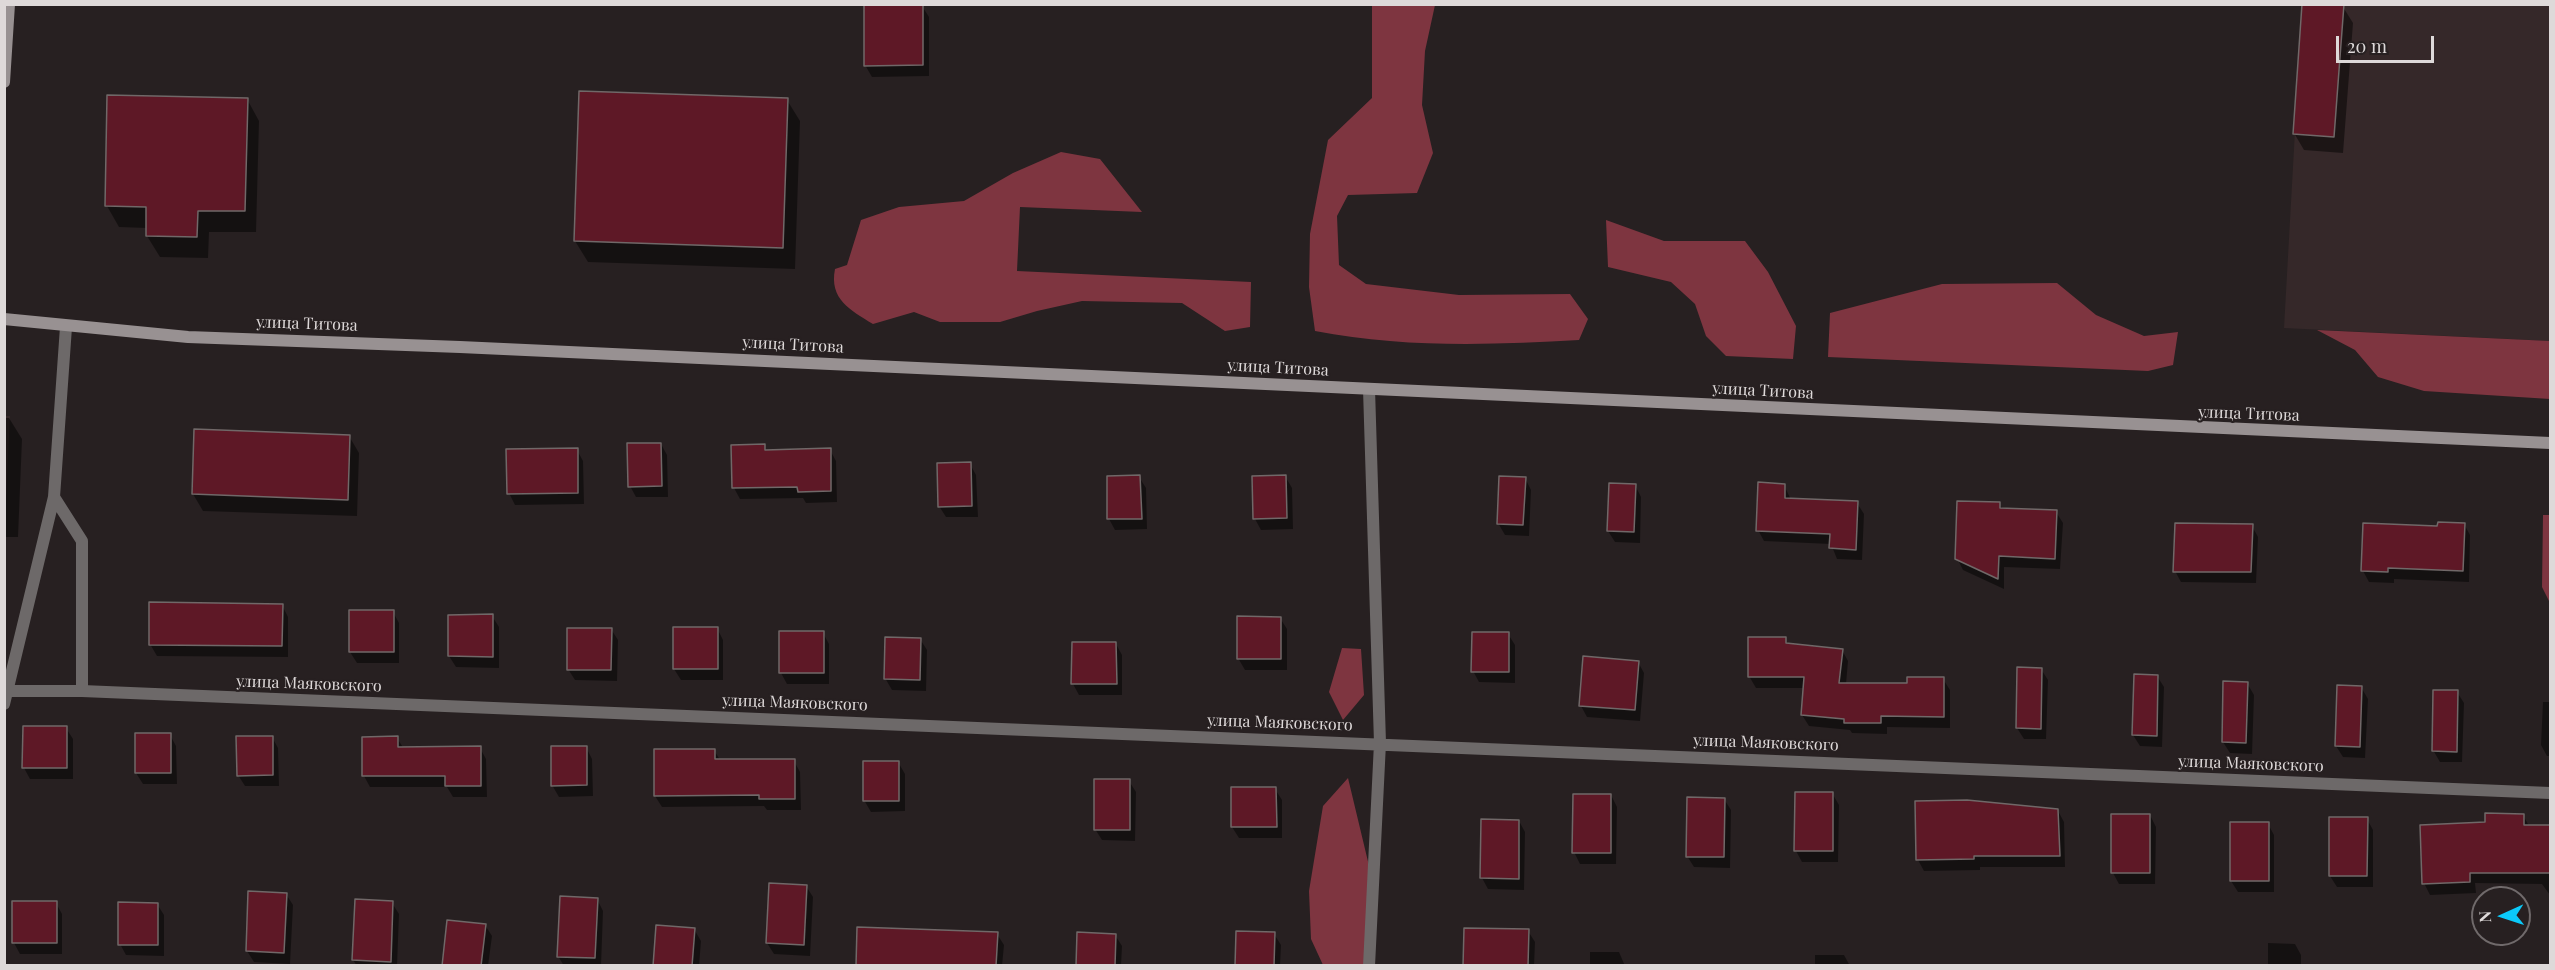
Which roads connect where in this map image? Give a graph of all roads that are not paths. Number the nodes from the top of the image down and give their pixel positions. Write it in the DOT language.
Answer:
graph roads {
  1 [pos="9,4"];
  2 [pos="4,82"];
  3 [pos="4,319"];
  4 [pos="66,327"];
  5 [pos="1369,389"];
  6 [pos="2550,443"];
  7 [pos="54,497"];
  8 [pos="8,691"];
  9 [pos="82,691"];
  10 [pos="4,704"];
  11 [pos="1380,743"];
  12 [pos="2550,793"];
  13 [pos="1369,966"];
  1 -- 2 [label="main road"];
  3 -- 4 [label="main road, улица Титова"];
  4 -- 5 [label="main road, улица Титова"];
  4 -- 7 [label="street"];
  5 -- 6 [label="main road, улица Титова"];
  5 -- 11 [label="street"];
  7 -- 8 [label="street"];
  7 -- 9 [label="street"];
  8 -- 9 [label="street, улица Маяковского"];
  8 -- 10 [label="street"];
  9 -- 11 [label="street, улица Маяковского"];
  11 -- 12 [label="street, улица Маяковского"];
  11 -- 13 [label="street"];
}
